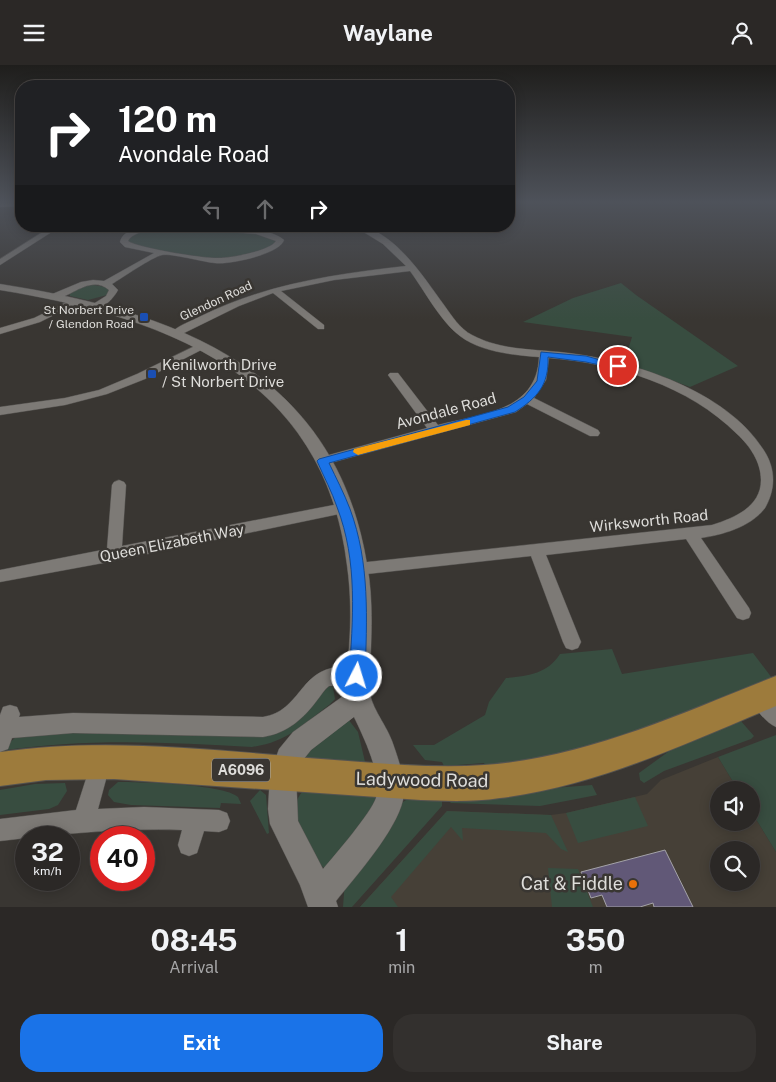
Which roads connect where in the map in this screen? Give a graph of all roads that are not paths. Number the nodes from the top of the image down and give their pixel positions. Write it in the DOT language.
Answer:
graph roads {
  1 [pos="35,240"];
  2 [pos="124,240"];
  3 [pos="280,240"];
  4 [pos="383,240"];
  5 [pos="161,252"];
  6 [pos="0,263"];
  7 [pos="414,268"];
  8 [pos="105,284"];
  9 [pos="0,287"];
  10 [pos="274,290"];
  11 [pos="54,297"];
  12 [pos="73,302"];
  13 [pos="95,307"];
  14 [pos="321,327"];
  15 [pos="0,331"];
  16 [pos="176,333"];
  17 [pos="201,346"];
  18 [pos="544,354"];
  19 [pos="394,375"];
  20 [pos="528,399"];
  21 [pos="0,411"];
  22 [pos="435,431"];
  23 [pos="594,433"];
  24 [pos="323,461"];
  25 [pos="119,485"];
  26 [pos="772,489"];
  27 [pos="344,508"];
  28 [pos="690,535"];
  29 [pos="536,549"];
  30 [pos="114,555"];
  31 [pos="358,569"];
  32 [pos="0,576"];
  33 [pos="743,613"];
  34 [pos="572,642"];
  35 [pos="357,688"];
  36 [pos="770,702"];
  37 [pos="3,737"];
  38 [pos="101,760"];
  39 [pos="282,774"];
  40 [pos="389,781"];
  41 [pos="84,820"];
  42 [pos="195,821"];
  43 [pos="219,821"];
  44 [pos="0,830"];
  45 [pos="189,845"];
  46 [pos="322,903"];
  1 -- 6 [label="street"];
  2 -- 5 [label="street"];
  3 -- 5 [label="street"];
  4 -- 7 [label="street, Wirksworth Road"];
  5 -- 8 [label="street"];
  7 -- 10 [label="street, Glendon Road"];
  7 -- 18 [label="street, Wirksworth Road"];
  8 -- 11 [label="street"];
  8 -- 13 [label="street"];
  9 -- 11 [label="street"];
  10 -- 14 [label="street"];
  10 -- 16 [label="street, Glendon Road"];
  11 -- 12 [label="street"];
  12 -- 13 [label="street"];
  12 -- 15 [label="street"];
  13 -- 16 [label="street"];
  16 -- 17 [label="street"];
  17 -- 21 [label="street"];
  17 -- 24 [label="street"];
  18 -- 20 [label="street, Avondale Road"];
  18 -- 26 [label="street, Wirksworth Road"];
  19 -- 22 [label="street"];
  20 -- 22 [label="street, Avondale Road"];
  20 -- 23 [label="street"];
  22 -- 24 [label="street, Avondale Road"];
  24 -- 27 [label="street"];
  25 -- 30 [label="street"];
  26 -- 28 [label="street, Wirksworth Road"];
  27 -- 30 [label="street, Queen Elizabeth Way"];
  27 -- 31 [label="street"];
  28 -- 29 [label="street, Wirksworth Road"];
  28 -- 33 [label="street"];
  29 -- 31 [label="street, Wirksworth Road"];
  29 -- 34 [label="street"];
  30 -- 32 [label="street, Queen Elizabeth Way"];
  31 -- 35 [label="street"];
  35 -- 37 [label="street, Ladywood Road"];
  35 -- 39 [label="street"];
  35 -- 40 [label="street"];
  36 -- 40 [label="main road, Ladywood Road / A6096"];
  37 -- 38 [label="main road, Ladywood Road / A6096"];
  38 -- 39 [label="main road, Ladywood Road / A6096"];
  38 -- 41 [label="street"];
  39 -- 40 [label="main road, Ladywood Road / A6096"];
  39 -- 46 [label="street"];
  40 -- 46 [label="street"];
  41 -- 42 [label="street"];
  41 -- 44 [label="street"];
  42 -- 43 [label="street"];
  42 -- 45 [label="street"];
}
